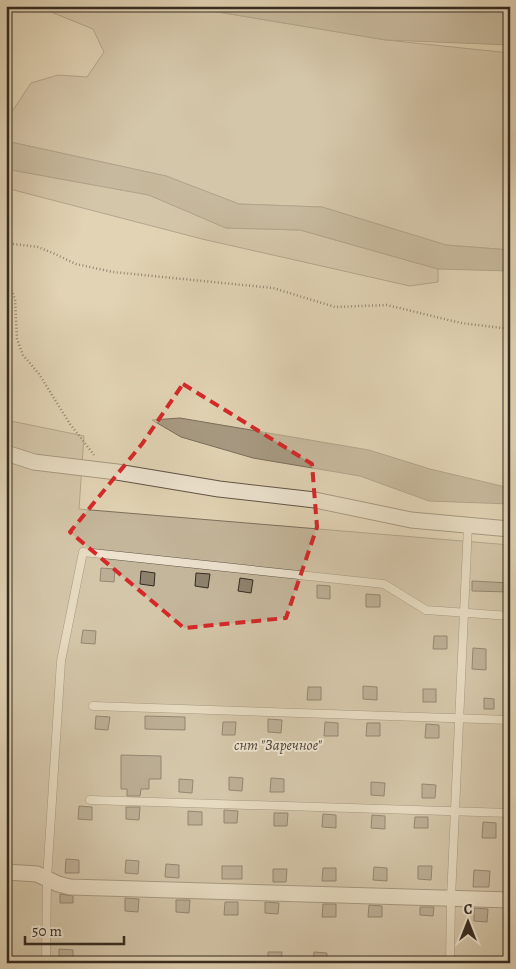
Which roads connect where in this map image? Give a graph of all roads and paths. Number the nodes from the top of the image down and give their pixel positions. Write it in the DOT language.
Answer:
graph roads {
  1 [pos="6,243"];
  2 [pos="6,277"];
  3 [pos="510,329"];
  4 [pos="6,453"];
  5 [pos="95,456"];
  6 [pos="468,525"];
  7 [pos="510,529"];
  8 [pos="464,612"];
  9 [pos="510,616"];
  10 [pos="93,706"];
  11 [pos="460,719"];
  12 [pos="510,720"];
  13 [pos="90,800"];
  14 [pos="455,811"];
  15 [pos="510,812"];
  16 [pos="6,872"];
  17 [pos="47,878"];
  18 [pos="451,898"];
  19 [pos="510,900"];
  20 [pos="46,963"];
  21 [pos="450,963"];
  1 -- 3 [label="path"];
  2 -- 5 [label="path"];
  4 -- 6 [label="street"];
  6 -- 7 [label="street"];
  6 -- 8 [label="lane"];
  8 -- 9 [label="lane"];
  8 -- 11 [label="lane"];
  8 -- 17 [label="lane"];
  10 -- 11 [label="lane"];
  11 -- 12 [label="lane"];
  11 -- 14 [label="lane"];
  13 -- 14 [label="lane"];
  14 -- 15 [label="lane"];
  14 -- 18 [label="lane"];
  16 -- 17 [label="street"];
  17 -- 18 [label="street"];
  17 -- 20 [label="lane"];
  18 -- 19 [label="street"];
  18 -- 21 [label="lane"];
}
